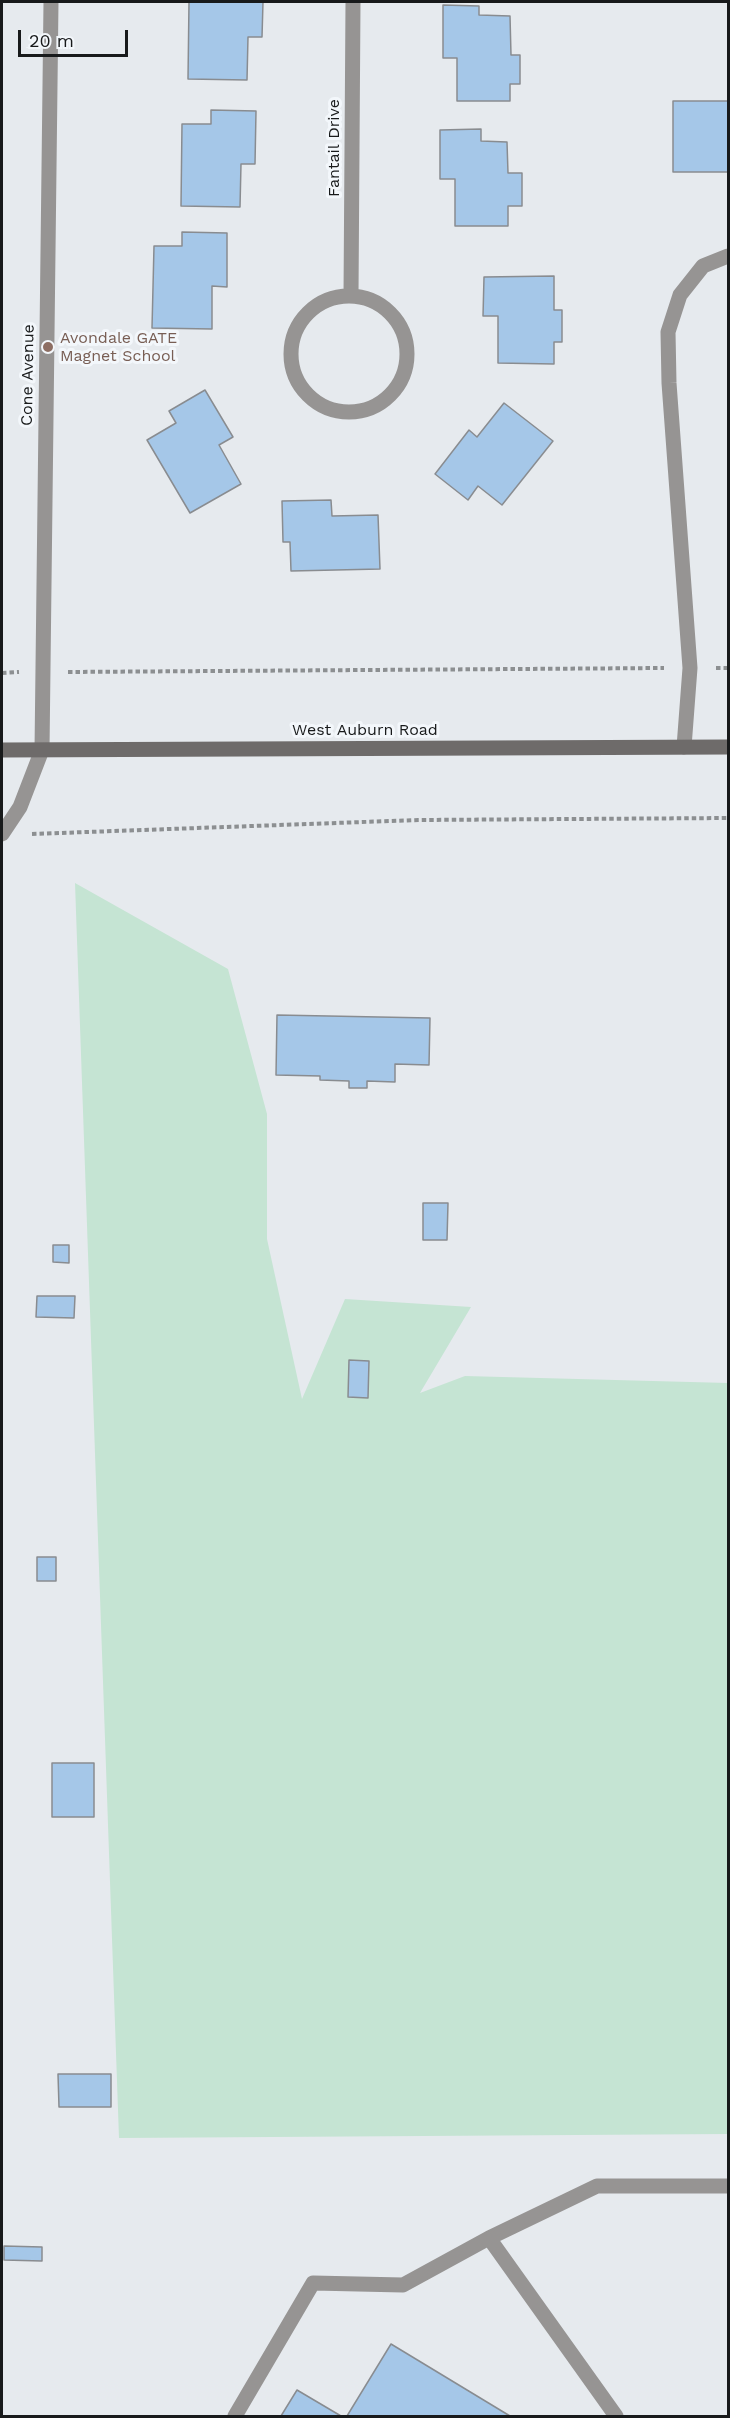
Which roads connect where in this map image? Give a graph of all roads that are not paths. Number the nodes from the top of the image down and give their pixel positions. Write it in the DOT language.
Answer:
graph roads {
  1 [pos="51,2"];
  2 [pos="353,2"];
  3 [pos="729,256"];
  4 [pos="351,295"];
  5 [pos="684,747"];
  6 [pos="729,747"];
  7 [pos="2,750"];
  8 [pos="42,750"];
  9 [pos="2,834"];
  10 [pos="729,2186"];
  11 [pos="489,2238"];
  12 [pos="235,2416"];
  13 [pos="616,2416"];
  1 -- 8 [label="street, Cone Avenue"];
  2 -- 4 [label="street, Fantail Drive"];
  3 -- 5 [label="street"];
  4 -- 4 [label="street"];
  5 -- 6 [label="main road, West Auburn Road"];
  5 -- 8 [label="main road, West Auburn Road"];
  7 -- 8 [label="main road, West Auburn Road"];
  8 -- 9 [label="street"];
  10 -- 11 [label="street"];
  11 -- 12 [label="street"];
  11 -- 13 [label="street"];
}
